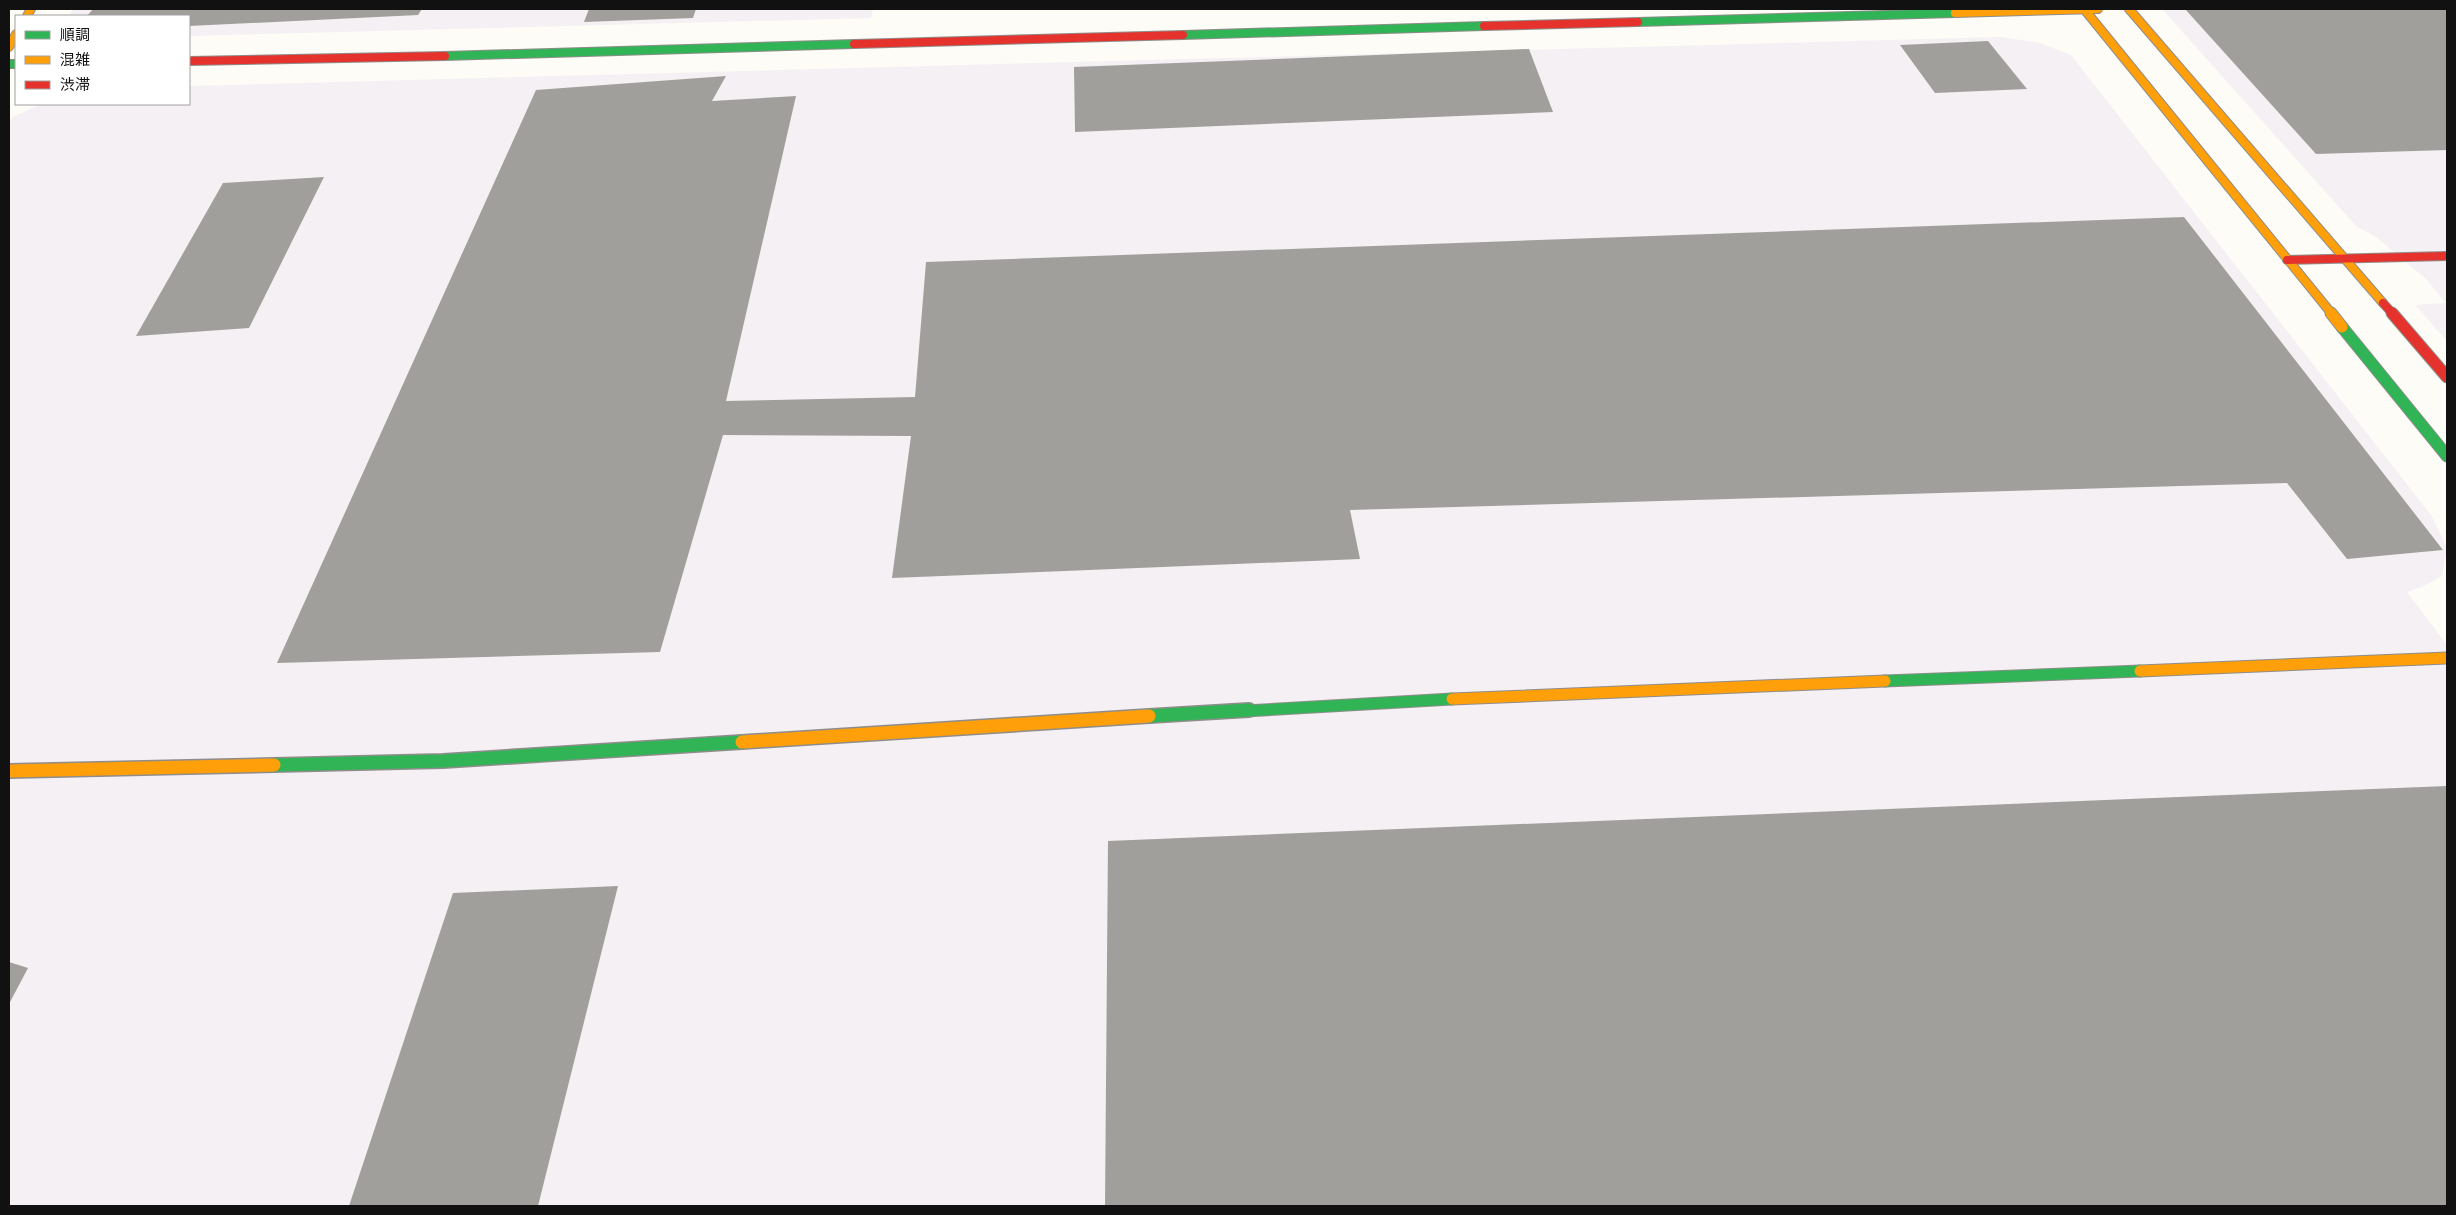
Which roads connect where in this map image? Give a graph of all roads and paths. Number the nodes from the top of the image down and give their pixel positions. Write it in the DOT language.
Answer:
graph roads {
  1 [pos="2084,9"];
  2 [pos="2098,9"];
  3 [pos="2129,9"];
  4 [pos="15,36"];
  5 [pos="9,47"];
  6 [pos="190,61"];
  7 [pos="2447,256"];
  8 [pos="2347,259"];
  9 [pos="2287,260"];
  10 [pos="2447,377"];
  11 [pos="2447,456"];
  12 [pos="2447,658"];
  13 [pos="9,771"];
  1 -- 2 [label="street"];
  1 -- 6 [label="street"];
  1 -- 9 [label="street"];
  3 -- 8 [label="street"];
  4 -- 5 [label="street"];
  7 -- 8 [label="street"];
  8 -- 9 [label="street"];
  8 -- 10 [label="street"];
  9 -- 11 [label="street"];
  12 -- 13 [label="street"];
}
